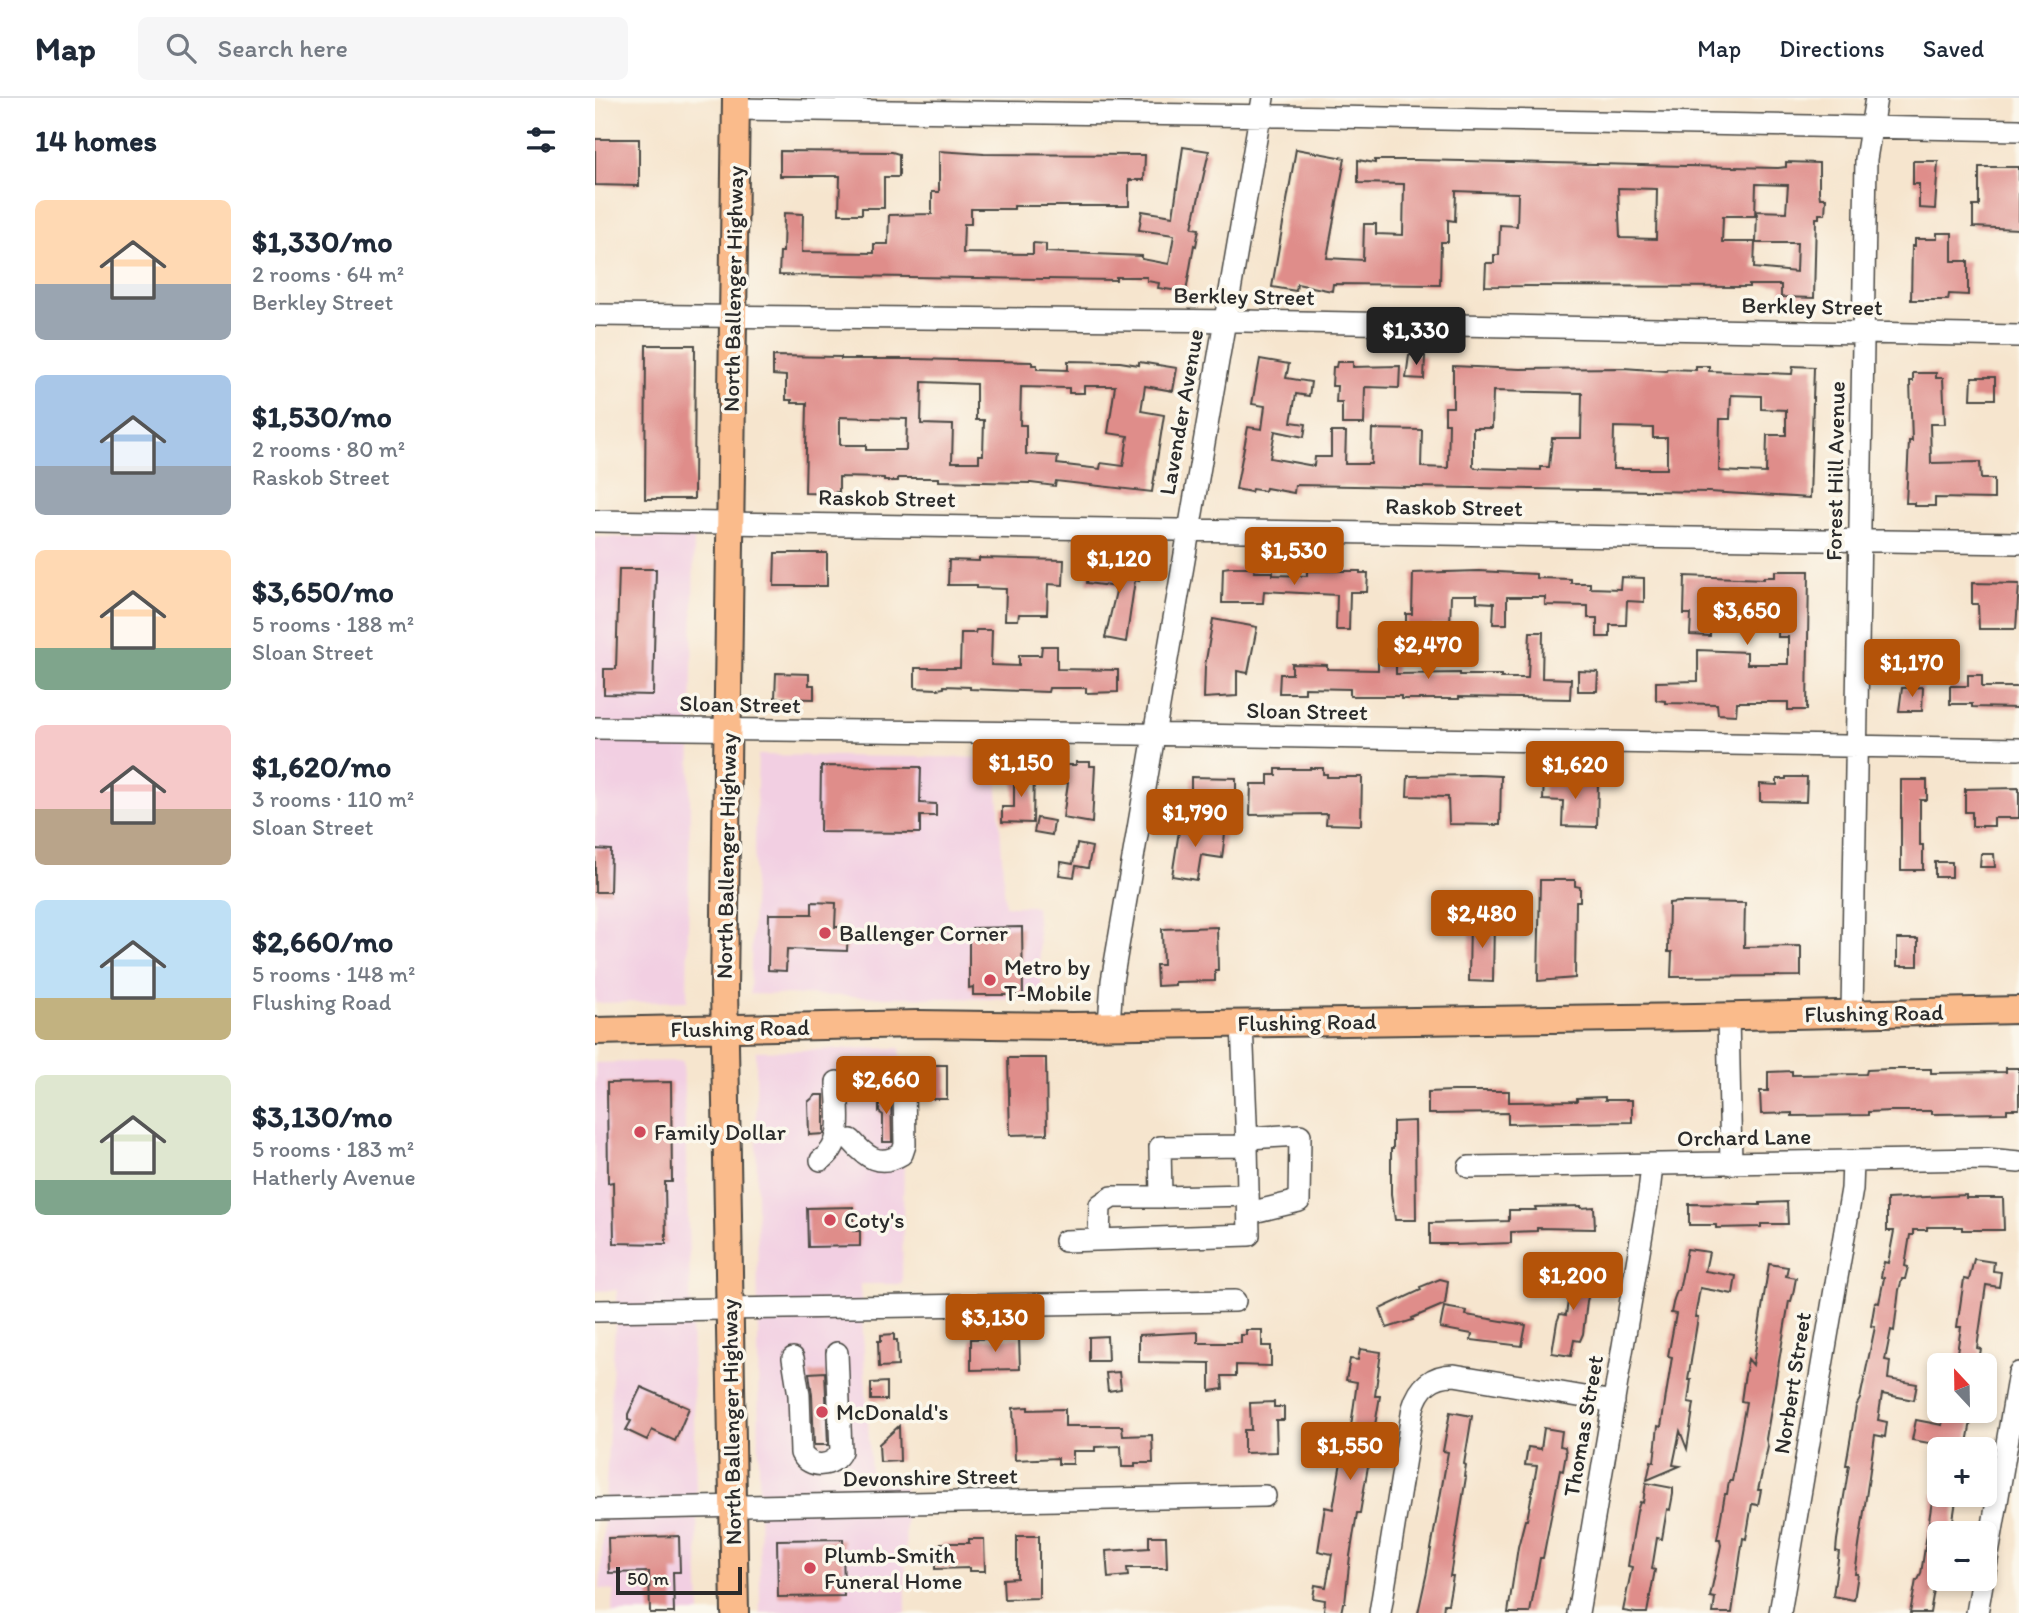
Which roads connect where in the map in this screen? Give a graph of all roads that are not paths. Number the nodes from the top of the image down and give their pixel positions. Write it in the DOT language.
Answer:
graph roads {
  1 [pos="1876,98"];
  2 [pos="736,104"];
  3 [pos="1261,107"];
  4 [pos="1871,127"];
  5 [pos="2019,130"];
  6 [pos="595,315"];
  7 [pos="733,316"];
  8 [pos="1223,321"];
  9 [pos="1863,333"];
  10 [pos="2019,337"];
  11 [pos="595,521"];
  12 [pos="730,522"];
  13 [pos="1189,529"];
  14 [pos="1860,540"];
  15 [pos="2019,543"];
  16 [pos="595,728"];
  17 [pos="728,730"];
  18 [pos="1154,734"];
  19 [pos="1856,746"];
  20 [pos="2019,749"];
  21 [pos="2019,1010"];
  22 [pos="1852,1014"];
  23 [pos="1728,1016"];
  24 [pos="1242,1023"];
  25 [pos="1109,1025"];
  26 [pos="725,1028"];
  27 [pos="595,1031"];
  28 [pos="889,1078"];
  29 [pos="837,1082"];
  30 [pos="851,1140"];
  31 [pos="1247,1142"];
  32 [pos="821,1160"];
  33 [pos="1853,1162"];
  34 [pos="2019,1162"];
  35 [pos="1731,1164"];
  36 [pos="1652,1166"];
  37 [pos="1469,1167"];
  38 [pos="1161,1197"];
  39 [pos="1249,1204"];
  40 [pos="1099,1240"];
  41 [pos="1065,1241"];
  42 [pos="1235,1301"];
  43 [pos="729,1308"];
  44 [pos="595,1311"];
  45 [pos="837,1353"];
  46 [pos="793,1358"];
  47 [pos="2019,1373"];
  48 [pos="1614,1402"];
  49 [pos="2009,1482"];
  50 [pos="1265,1496"];
  51 [pos="733,1506"];
  52 [pos="595,1508"];
  53 [pos="1997,1527"];
  54 [pos="1981,1591"];
  55 [pos="736,1613"];
  56 [pos="1380,1613"];
  57 [pos="1578,1613"];
  58 [pos="1780,1613"];
  59 [pos="1977,1613"];
  1 -- 4 [label="street, Forest Hill Avenue"];
  2 -- 3 [label="street"];
  2 -- 7 [label="main road, North Ballenger Highway"];
  3 -- 4 [label="street"];
  3 -- 8 [label="street, Lavender Avenue"];
  4 -- 5 [label="street"];
  4 -- 9 [label="street, Forest Hill Avenue"];
  6 -- 7 [label="street, Berkley Street"];
  7 -- 8 [label="street, Berkley Street"];
  7 -- 12 [label="main road, North Ballenger Highway"];
  8 -- 9 [label="street, Berkley Street"];
  8 -- 13 [label="street, Lavender Avenue"];
  9 -- 10 [label="street, Berkley Street"];
  9 -- 14 [label="street, Forest Hill Avenue"];
  11 -- 12 [label="street, Raskob Street"];
  12 -- 13 [label="street, Raskob Street"];
  12 -- 17 [label="main road, North Ballenger Highway"];
  13 -- 14 [label="street, Raskob Street"];
  13 -- 18 [label="street, Lavender Avenue"];
  14 -- 15 [label="street, Raskob Street"];
  14 -- 19 [label="street, Forest Hill Avenue"];
  16 -- 17 [label="street, Sloan Street"];
  17 -- 18 [label="street, Sloan Street"];
  17 -- 26 [label="main road, North Ballenger Highway"];
  18 -- 19 [label="street, Sloan Street"];
  18 -- 25 [label="street, Lavender Avenue"];
  19 -- 20 [label="street, Sloan Street"];
  19 -- 22 [label="street, Forest Hill Avenue"];
  21 -- 22 [label="main road, Flushing Road"];
  22 -- 23 [label="main road, Flushing Road"];
  23 -- 24 [label="main road, Flushing Road"];
  23 -- 35 [label="street"];
  24 -- 25 [label="main road, Flushing Road"];
  24 -- 31 [label="street"];
  25 -- 26 [label="main road, Flushing Road"];
  26 -- 27 [label="main road, Flushing Road"];
  26 -- 43 [label="main road, North Ballenger Highway"];
  28 -- 30 [label="street"];
  29 -- 32 [label="street"];
  31 -- 38 [label="street"];
  31 -- 39 [label="street"];
  31 -- 39 [label="street"];
  33 -- 34 [label="street, Orchard Lane"];
  33 -- 35 [label="street, Orchard Lane"];
  33 -- 58 [label="street, Norbert Street"];
  35 -- 36 [label="street, Orchard Lane"];
  36 -- 37 [label="street, Orchard Lane"];
  36 -- 48 [label="street, Thomas Street"];
  38 -- 39 [label="street"];
  38 -- 40 [label="street"];
  39 -- 40 [label="street"];
  40 -- 41 [label="street"];
  42 -- 43 [label="street"];
  43 -- 44 [label="street"];
  43 -- 51 [label="main road, North Ballenger Highway"];
  45 -- 46 [label="street"];
  47 -- 49 [label="street"];
  48 -- 56 [label="street"];
  48 -- 57 [label="street, Thomas Street"];
  49 -- 53 [label="street"];
  50 -- 51 [label="street, Devonshire Street"];
  51 -- 52 [label="street, Devonshire Street"];
  51 -- 55 [label="main road, North Ballenger Highway"];
  54 -- 59 [label="street"];
}
